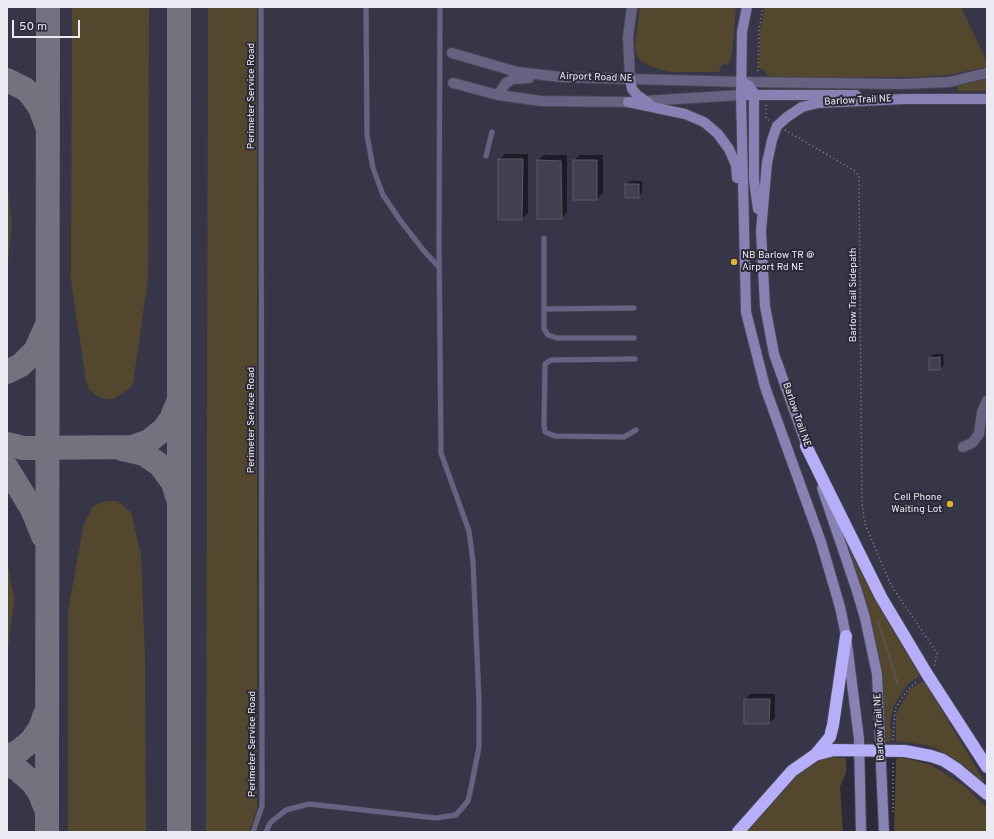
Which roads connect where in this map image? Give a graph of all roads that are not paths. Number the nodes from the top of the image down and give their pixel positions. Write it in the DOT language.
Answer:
graph roads {
  1 [pos="261,7"];
  2 [pos="366,7"];
  3 [pos="440,7"];
  4 [pos="632,7"];
  5 [pos="747,7"];
  6 [pos="452,53"];
  7 [pos="987,73"];
  8 [pos="561,77"];
  9 [pos="630,79"];
  10 [pos="743,82"];
  11 [pos="453,83"];
  12 [pos="498,95"];
  13 [pos="742,95"];
  14 [pos="754,95"];
  15 [pos="904,99"];
  16 [pos="987,99"];
  17 [pos="644,100"];
  18 [pos="628,102"];
  19 [pos="671,110"];
  20 [pos="492,132"];
  21 [pos="486,156"];
  22 [pos="743,219"];
  23 [pos="761,231"];
  24 [pos="544,238"];
  25 [pos="439,267"];
  26 [pos="634,308"];
  27 [pos="544,309"];
  28 [pos="634,338"];
  29 [pos="635,359"];
  30 [pos="987,401"];
  31 [pos="636,430"];
  32 [pos="806,446"];
  33 [pos="963,448"];
  34 [pos="846,636"];
  35 [pos="859,751"];
  36 [pos="881,751"];
  37 [pos="815,755"];
  38 [pos="987,767"];
  39 [pos="987,794"];
  40 [pos="252,832"];
  41 [pos="266,832"];
  42 [pos="738,832"];
  43 [pos="861,832"];
  44 [pos="884,832"];
  1 -- 40 [label="lane, Perimeter Service Road"];
  2 -- 25 [label="lane"];
  3 -- 25 [label="lane"];
  4 -- 9 [label="street"];
  5 -- 10 [label="main road"];
  6 -- 8 [label="street, Airport Road NE"];
  7 -- 10 [label="street, Airport Road NE"];
  8 -- 9 [label="street, Airport Road NE"];
  8 -- 12 [label="street"];
  9 -- 10 [label="street, Airport Road NE"];
  9 -- 17 [label="main road"];
  10 -- 13 [label="main road"];
  10 -- 14 [label="main road"];
  11 -- 12 [label="street"];
  12 -- 18 [label="street"];
  13 -- 14 [label="main road"];
  13 -- 17 [label="street"];
  13 -- 22 [label="main road, Barlow Trail NE"];
  14 -- 15 [label="main road"];
  14 -- 23 [label="main road"];
  15 -- 16 [label="main road"];
  15 -- 23 [label="main road, Barlow Trail NE"];
  17 -- 18 [label="street"];
  17 -- 19 [label="main road"];
  18 -- 19 [label="main road"];
  19 -- 22 [label="main road"];
  20 -- 21 [label="lane"];
  22 -- 34 [label="main road, Barlow Trail NE"];
  23 -- 32 [label="main road, Barlow Trail NE"];
  24 -- 27 [label="lane"];
  25 -- 41 [label="lane"];
  26 -- 27 [label="lane"];
  27 -- 28 [label="lane"];
  29 -- 31 [label="lane"];
  30 -- 33 [label="street"];
  32 -- 36 [label="main road, Barlow Trail NE"];
  32 -- 38 [label="highway"];
  34 -- 35 [label="main road, Barlow Trail NE"];
  34 -- 37 [label="highway"];
  35 -- 36 [label="highway"];
  35 -- 37 [label="highway"];
  35 -- 43 [label="main road, Barlow Trail NE"];
  36 -- 39 [label="highway"];
  36 -- 44 [label="main road, Barlow Trail NE"];
  37 -- 42 [label="highway"];
}
